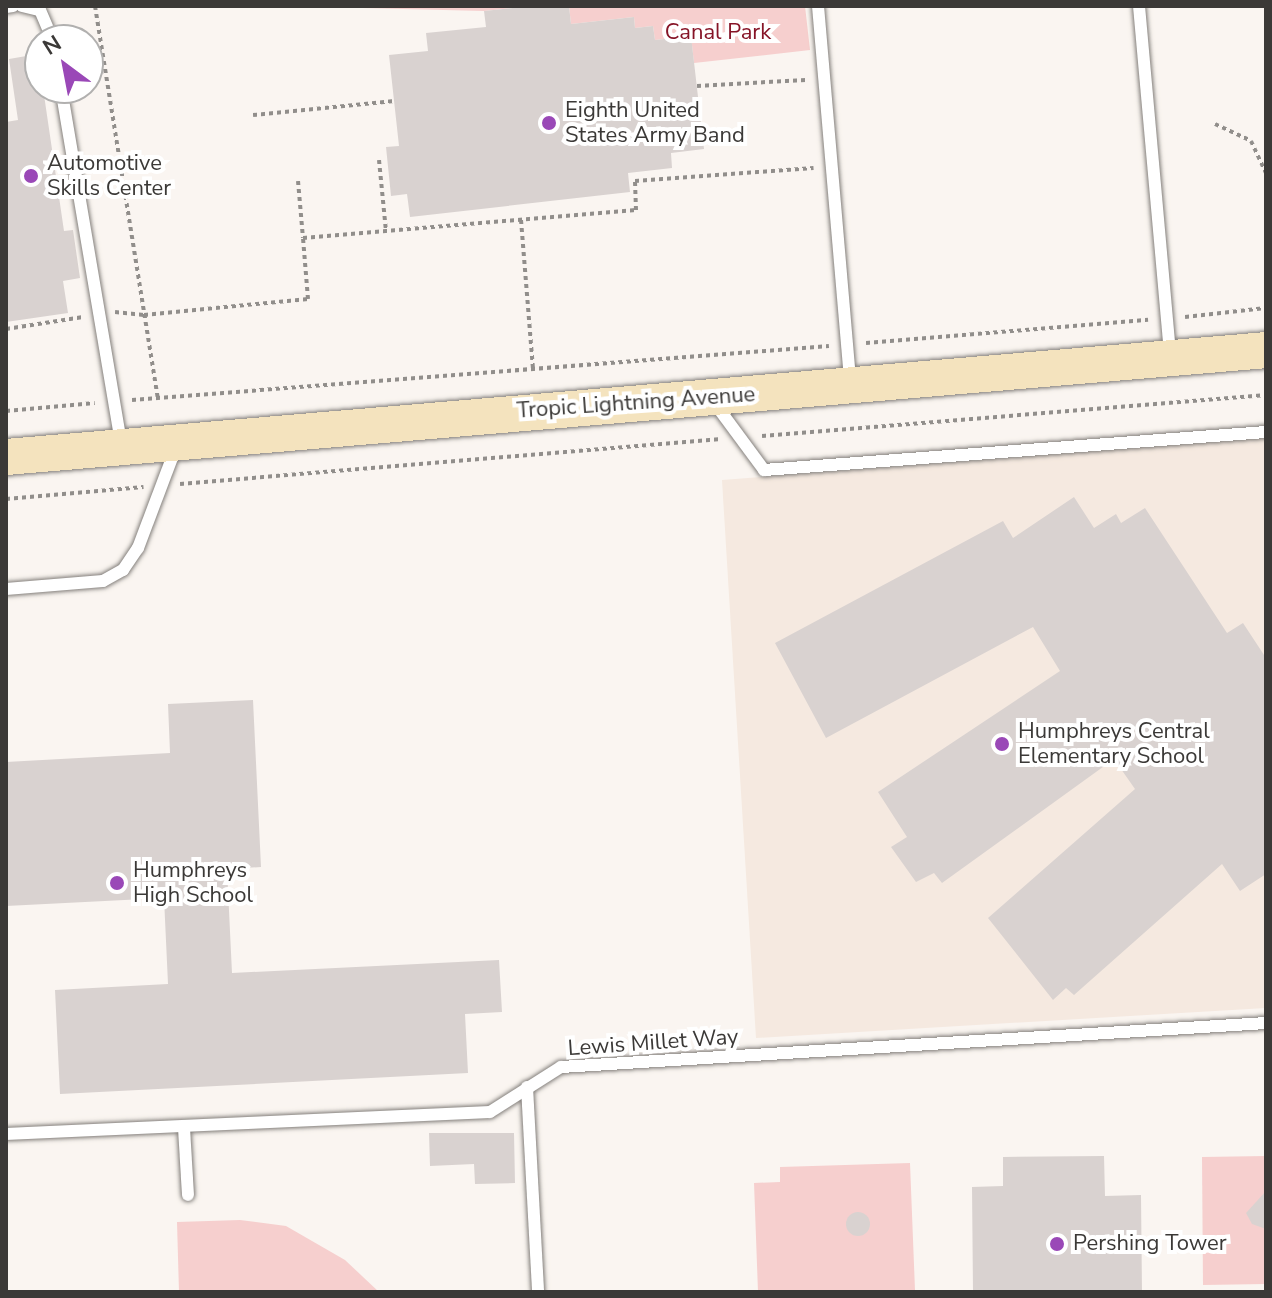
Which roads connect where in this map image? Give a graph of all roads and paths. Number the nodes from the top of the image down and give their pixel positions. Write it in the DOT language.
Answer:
graph roads {
  1 [pos="13,6"];
  2 [pos="22,6"];
  3 [pos="95,6"];
  4 [pos="456,6"];
  5 [pos="486,6"];
  6 [pos="818,6"];
  7 [pos="1139,6"];
  8 [pos="6,7"];
  9 [pos="46,24"];
  10 [pos="824,79"];
  11 [pos="697,86"];
  12 [pos="394,101"];
  13 [pos="64,104"];
  14 [pos="253,115"];
  15 [pos="1215,124"];
  16 [pos="379,160"];
  17 [pos="832,167"];
  18 [pos="1266,173"];
  19 [pos="298,181"];
  20 [pos="521,220"];
  21 [pos="386,231"];
  22 [pos="303,238"];
  23 [pos="1266,308"];
  24 [pos="99,314"];
  25 [pos="144,315"];
  26 [pos="1167,318"];
  27 [pos="6,329"];
  28 [pos="847,345"];
  29 [pos="1266,350"];
  30 [pos="1171,359"];
  31 [pos="533,369"];
  32 [pos="851,388"];
  33 [pos="1266,395"];
  34 [pos="711,399"];
  35 [pos="158,400"];
  36 [pos="113,401"];
  37 [pos="6,411"];
  38 [pos="1266,432"];
  39 [pos="740,438"];
  40 [pos="178,442"];
  41 [pos="121,447"];
  42 [pos="6,457"];
  43 [pos="162,486"];
  44 [pos="6,499"];
  45 [pos="6,589"];
  46 [pos="1266,1023"];
  47 [pos="527,1087"];
  48 [pos="184,1128"];
  49 [pos="6,1134"];
  50 [pos="188,1195"];
  51 [pos="538,1292"];
  1 -- 8 [label="lane"];
  2 -- 9 [label="lane"];
  3 -- 25 [label="path"];
  4 -- 5 [label="path"];
  6 -- 10 [label="lane"];
  7 -- 26 [label="lane"];
  10 -- 11 [label="path"];
  10 -- 17 [label="lane"];
  12 -- 14 [label="path"];
  13 -- 24 [label="lane"];
  15 -- 18 [label="path"];
  16 -- 21 [label="path"];
  17 -- 20 [label="path"];
  17 -- 28 [label="lane"];
  19 -- 22 [label="path"];
  20 -- 21 [label="path"];
  20 -- 31 [label="path"];
  21 -- 22 [label="path"];
  22 -- 25 [label="path"];
  23 -- 26 [label="path"];
  24 -- 25 [label="path"];
  24 -- 27 [label="path"];
  24 -- 36 [label="lane"];
  25 -- 35 [label="path"];
  26 -- 28 [label="path"];
  26 -- 30 [label="lane"];
  28 -- 31 [label="path"];
  28 -- 32 [label="lane"];
  29 -- 30 [label="main road, Tropic Lightning Avenue"];
  30 -- 32 [label="main road, Tropic Lightning Avenue"];
  31 -- 35 [label="path"];
  32 -- 34 [label="main road, Tropic Lightning Avenue"];
  33 -- 39 [label="path"];
  34 -- 39 [label="lane"];
  34 -- 40 [label="main road, Tropic Lightning Avenue"];
  35 -- 36 [label="path"];
  36 -- 37 [label="path"];
  36 -- 41 [label="lane"];
  38 -- 39 [label="lane"];
  39 -- 43 [label="path"];
  40 -- 41 [label="main road, Tropic Lightning Avenue"];
  40 -- 43 [label="lane"];
  41 -- 42 [label="main road, Tropic Lightning Avenue"];
  43 -- 44 [label="path"];
  43 -- 45 [label="lane"];
  46 -- 47 [label="lane, Lewis Millet Way"];
  47 -- 48 [label="lane, Lewis Millet Way"];
  47 -- 51 [label="lane"];
  48 -- 49 [label="lane, Lewis Millet Way"];
  48 -- 50 [label="lane"];
}
